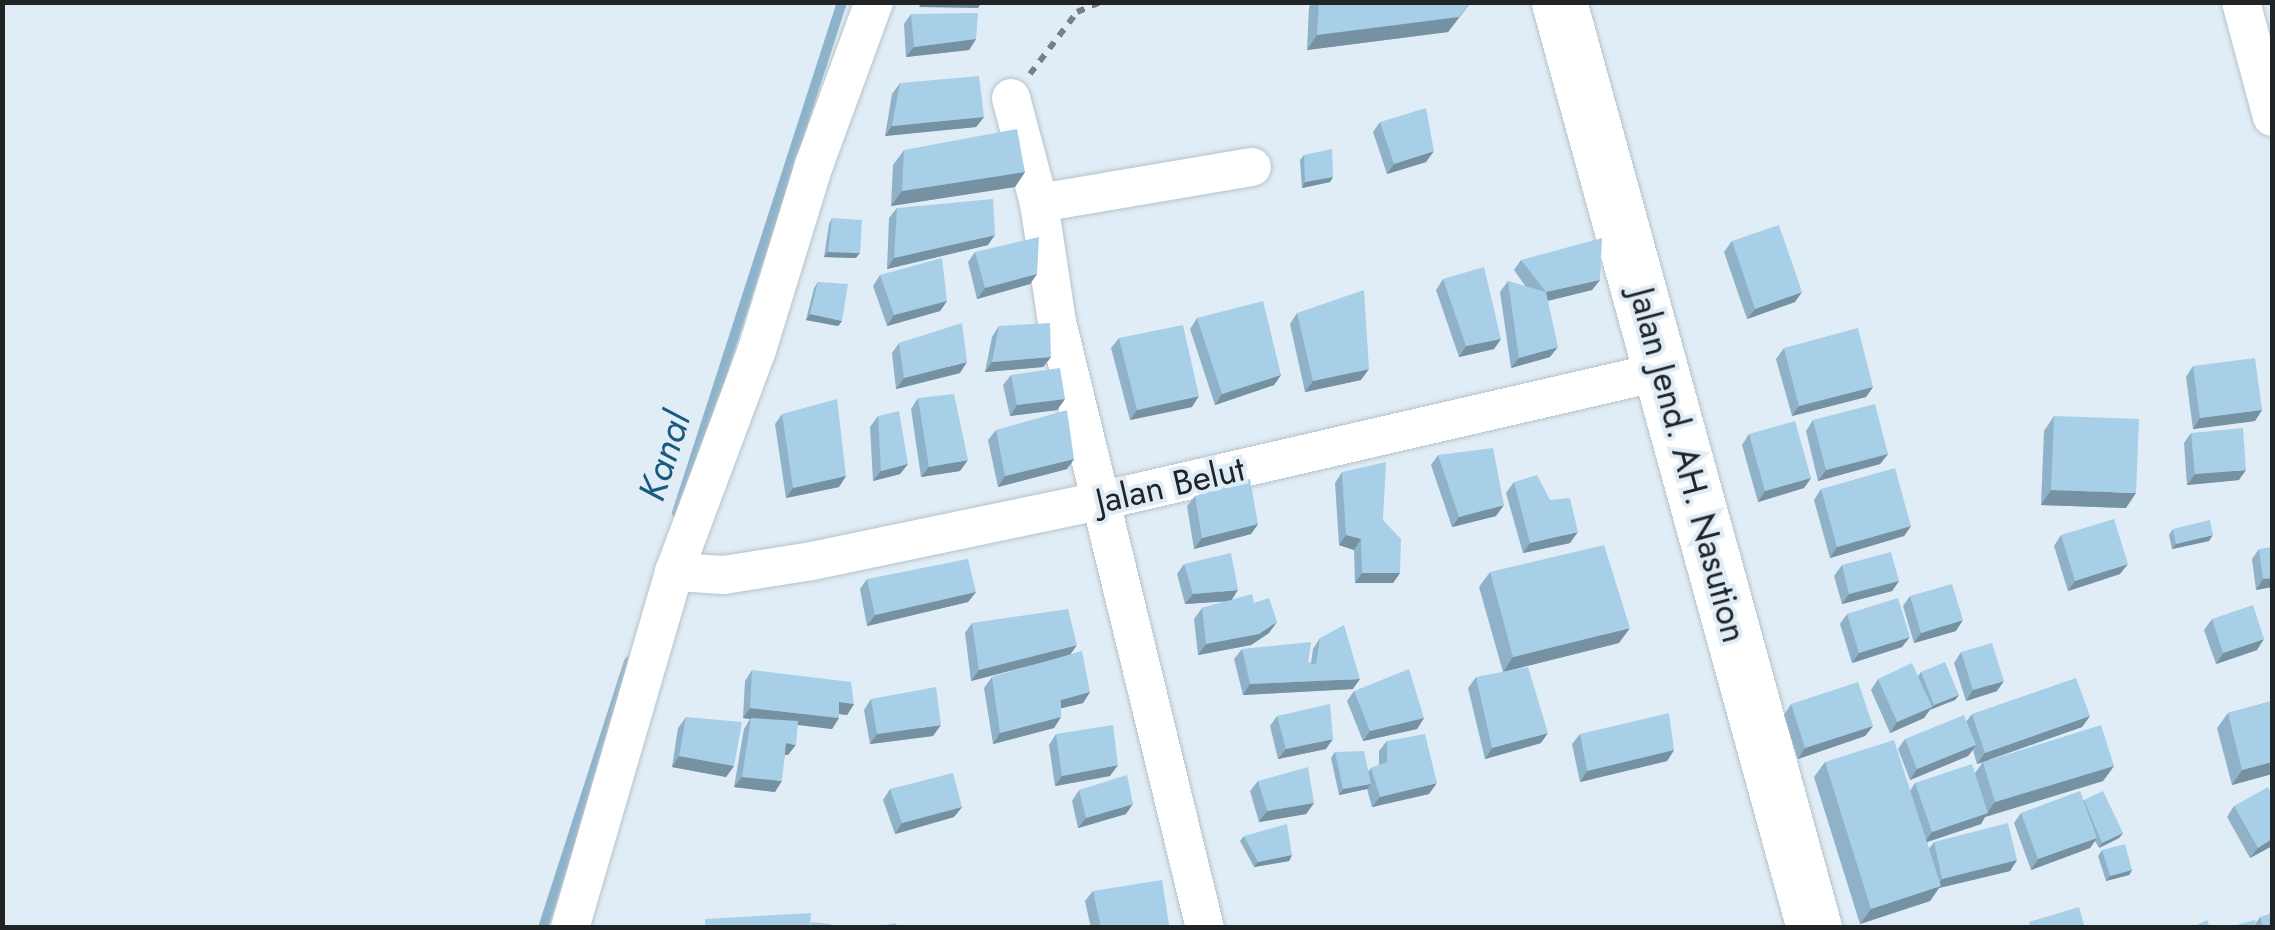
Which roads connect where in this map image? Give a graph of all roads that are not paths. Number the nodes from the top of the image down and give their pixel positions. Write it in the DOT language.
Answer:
graph roads {
  1 [pos="874,2"];
  2 [pos="1559,2"];
  3 [pos="2241,2"];
  4 [pos="1011,98"];
  5 [pos="2272,117"];
  6 [pos="1252,167"];
  7 [pos="1039,203"];
  8 [pos="1663,371"];
  9 [pos="1100,501"];
  10 [pos="674,572"];
  11 [pos="570,928"];
  12 [pos="1205,928"];
  13 [pos="1814,928"];
  1 -- 10 [label="street"];
  2 -- 8 [label="highway, Jalan Jend. AH. Nasution"];
  3 -- 5 [label="street"];
  4 -- 7 [label="street"];
  6 -- 7 [label="street"];
  7 -- 9 [label="street"];
  8 -- 9 [label="street, Jalan Belut"];
  8 -- 13 [label="highway, Jalan Jend. AH. Nasution"];
  9 -- 10 [label="street, Jalan Belut"];
  9 -- 12 [label="street"];
  10 -- 11 [label="street"];
}
